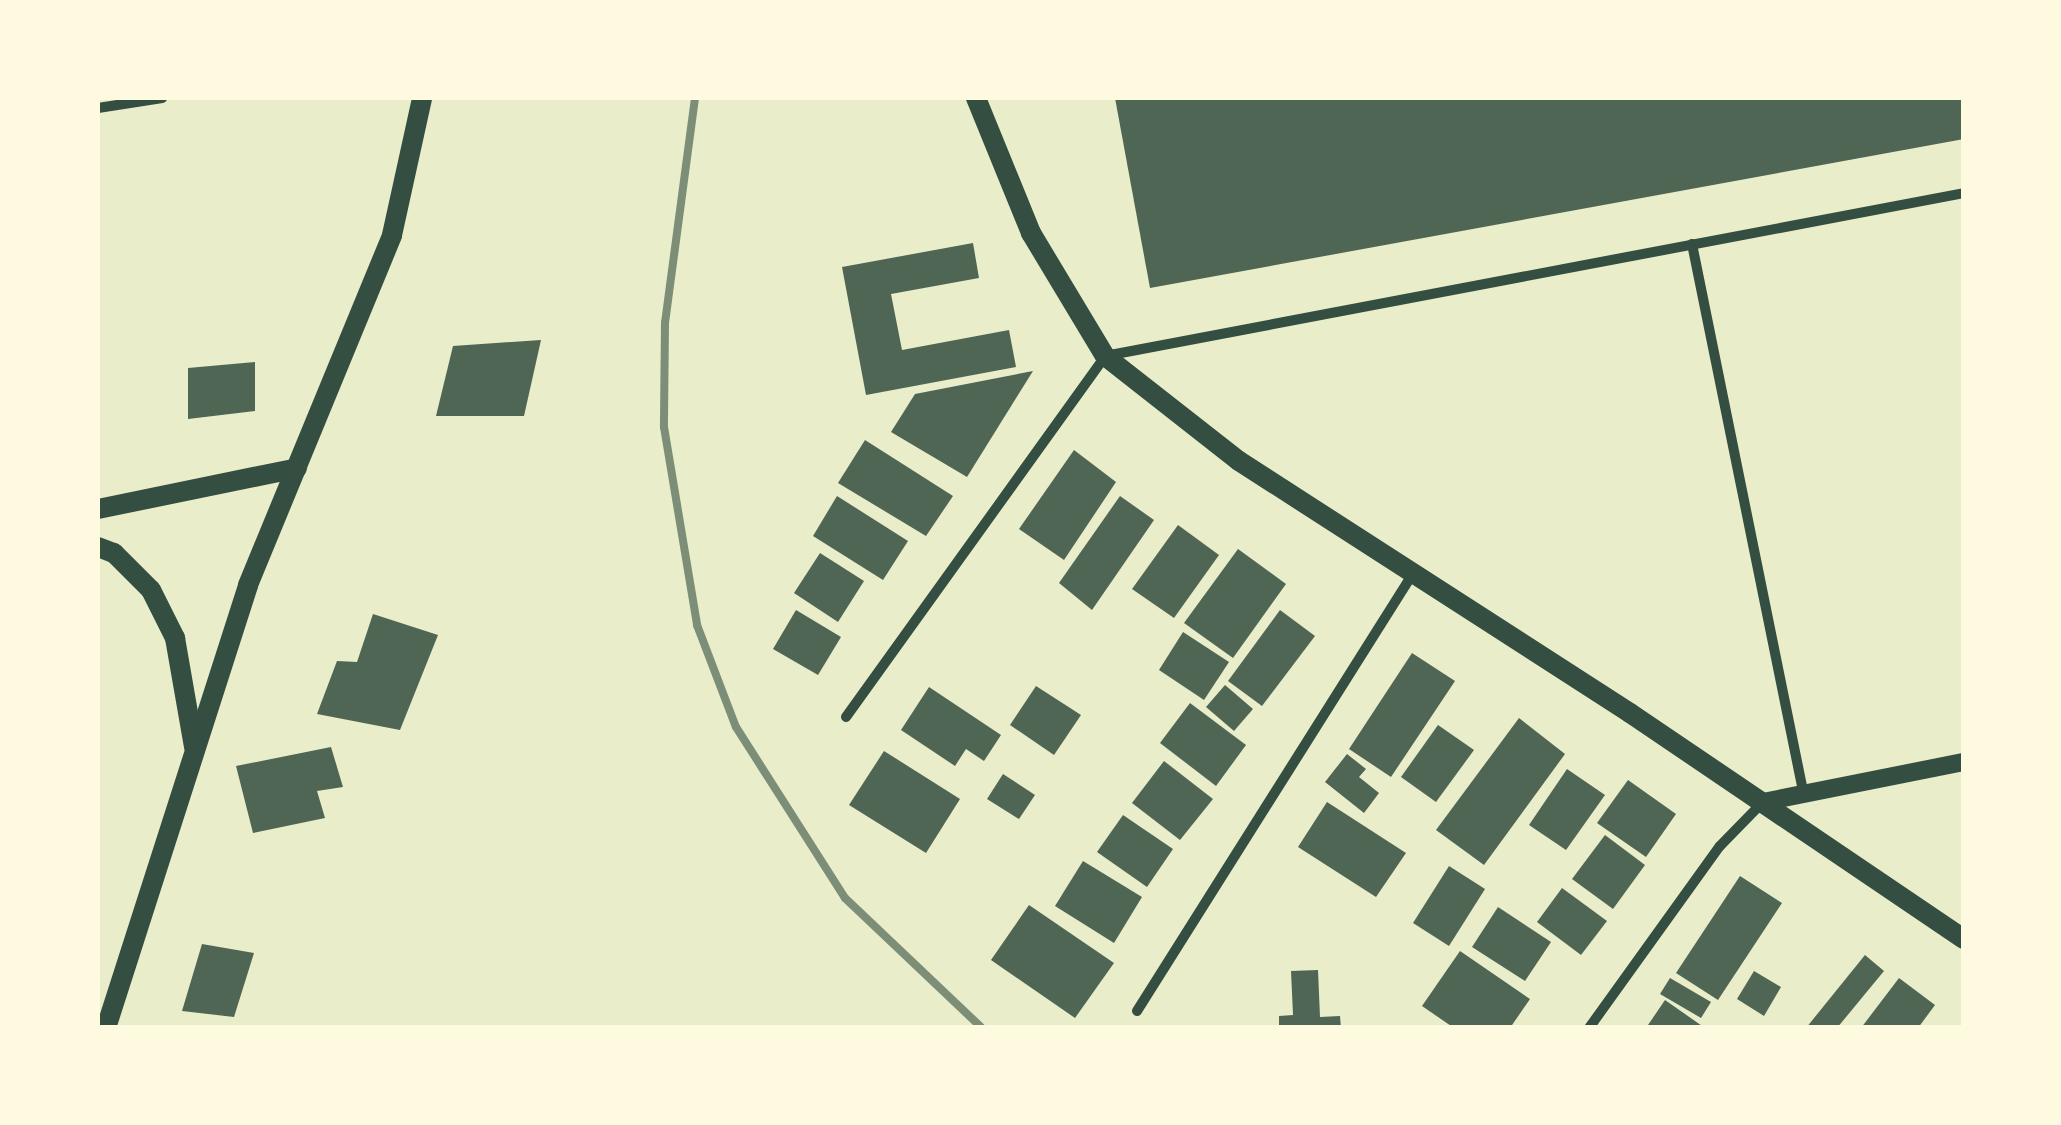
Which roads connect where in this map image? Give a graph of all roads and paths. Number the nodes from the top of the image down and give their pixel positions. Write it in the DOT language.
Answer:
graph roads {
  1 [pos="162,98"];
  2 [pos="422,98"];
  3 [pos="976,98"];
  4 [pos="98,108"];
  5 [pos="1964,193"];
  6 [pos="1692,244"];
  7 [pos="1105,356"];
  8 [pos="297,468"];
  9 [pos="98,509"];
  10 [pos="98,547"];
  11 [pos="1412,575"];
  12 [pos="846,716"];
  13 [pos="195,754"];
  14 [pos="1964,762"];
  15 [pos="1802,791"];
  16 [pos="1762,802"];
  17 [pos="1964,939"];
  18 [pos="1137,1011"];
  19 [pos="106,1028"];
  20 [pos="1589,1028"];
  1 -- 4 [label="street"];
  2 -- 8 [label="main road"];
  3 -- 7 [label="main road"];
  5 -- 6 [label="street"];
  6 -- 7 [label="street"];
  6 -- 15 [label="street"];
  7 -- 11 [label="main road"];
  7 -- 12 [label="street"];
  8 -- 9 [label="main road"];
  8 -- 13 [label="main road"];
  10 -- 13 [label="main road"];
  11 -- 16 [label="main road"];
  11 -- 18 [label="street"];
  13 -- 19 [label="main road"];
  14 -- 15 [label="street"];
  15 -- 16 [label="street"];
  16 -- 17 [label="main road"];
  16 -- 20 [label="street"];
}
